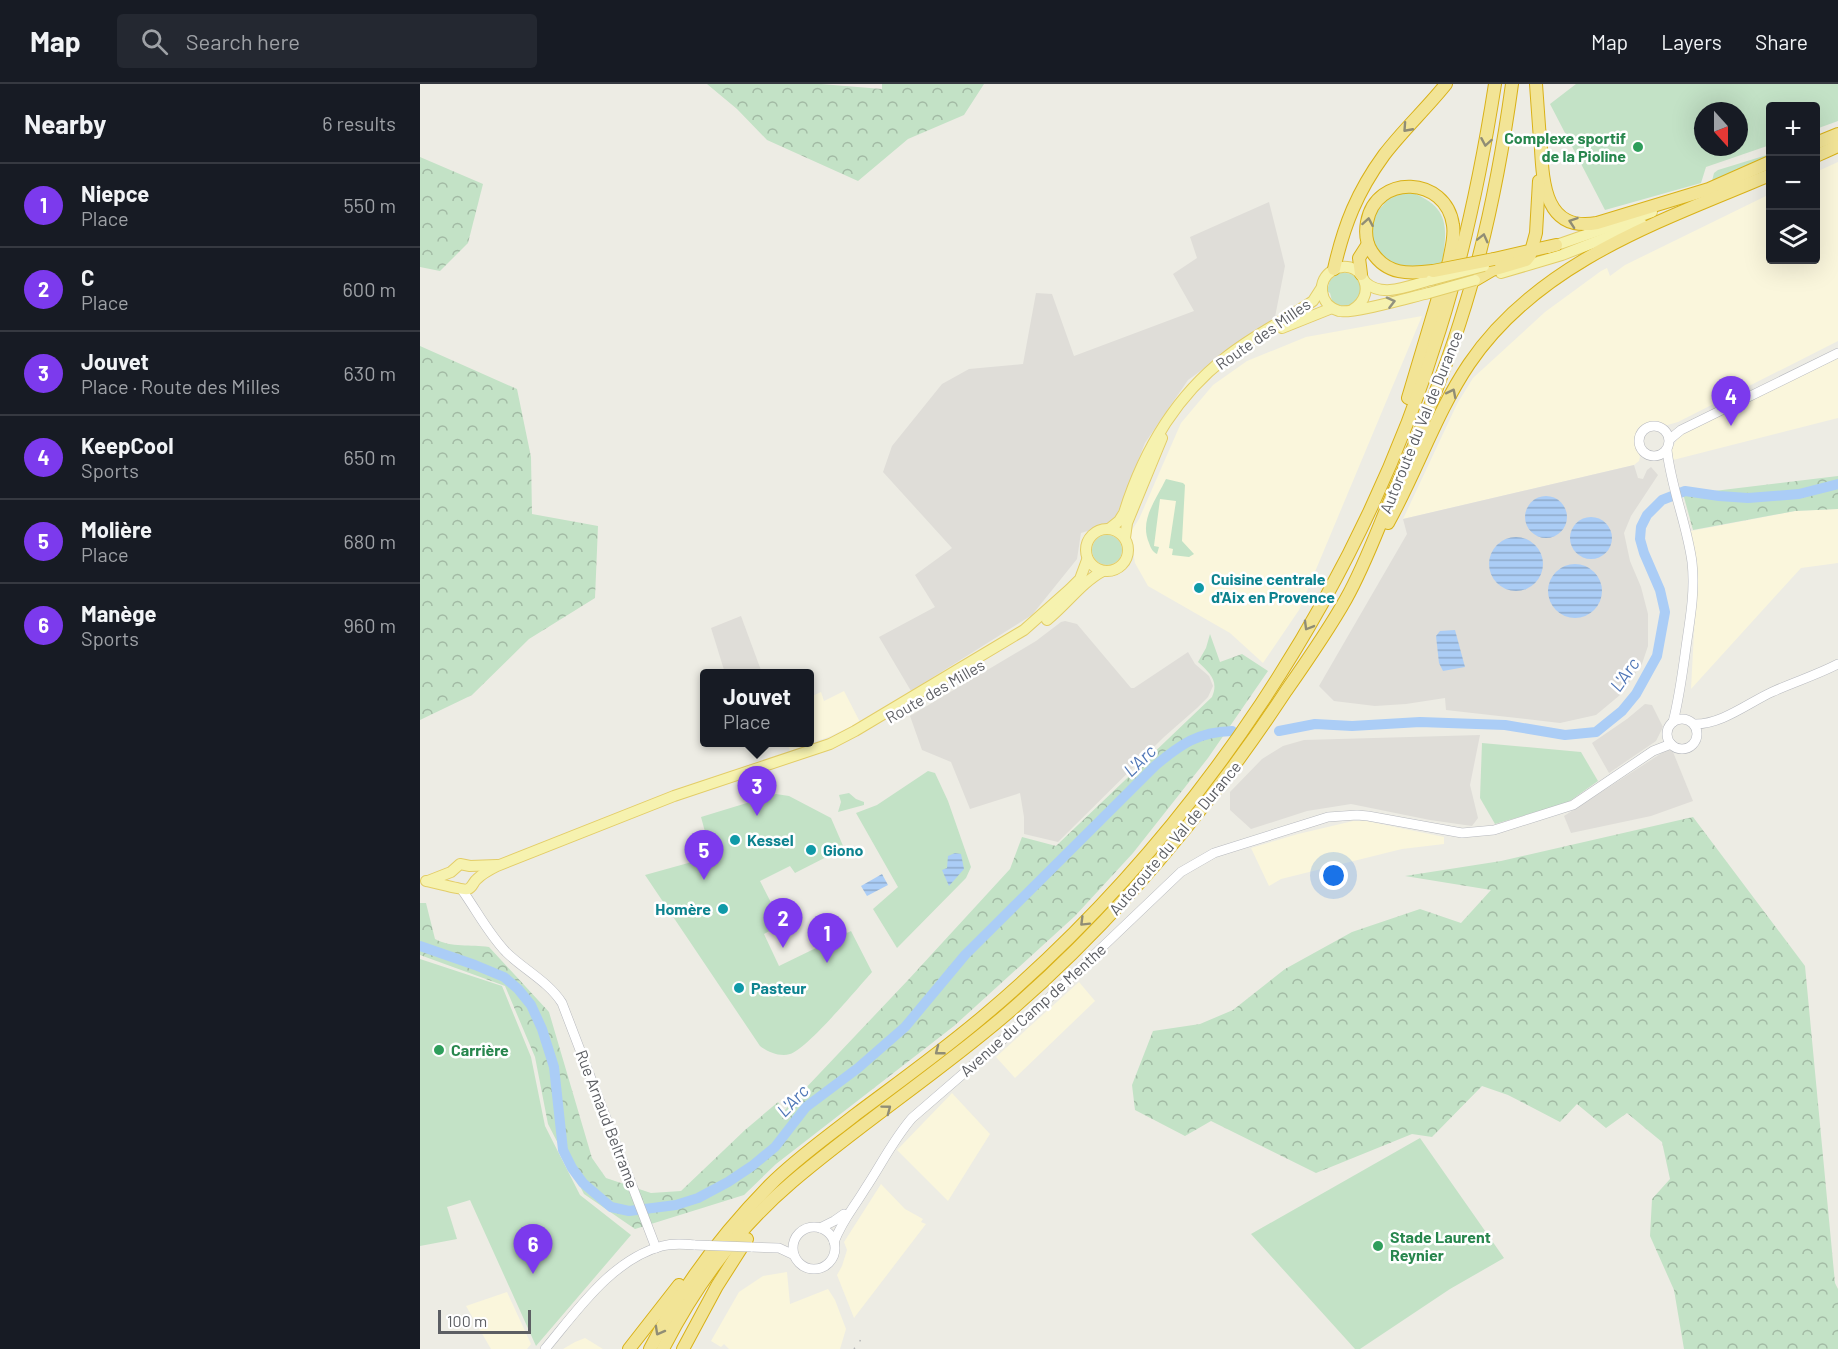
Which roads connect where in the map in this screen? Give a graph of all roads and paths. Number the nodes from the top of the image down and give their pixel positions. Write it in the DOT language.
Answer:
graph roads {
  1 [pos="1446,84"];
  2 [pos="1495,84"];
  3 [pos="1512,84"];
  4 [pos="1536,84"];
  5 [pos="1540,133"];
  6 [pos="1838,134"];
  7 [pos="1820,141"];
  8 [pos="1838,146"];
  9 [pos="1820,154"];
  10 [pos="1766,164"];
  11 [pos="1766,177"];
  12 [pos="1766,177"];
  13 [pos="1709,189"];
  14 [pos="1368,244"];
  15 [pos="1556,246"];
  16 [pos="1531,253"];
  17 [pos="1493,267"];
  18 [pos="1334,269"];
  19 [pos="1432,275"];
  20 [pos="1363,278"];
  21 [pos="1475,280"];
  22 [pos="1322,287"];
  23 [pos="1332,308"];
  24 [pos="1352,310"];
  25 [pos="1838,353"];
  26 [pos="1665,430"];
  27 [pos="1681,430"];
  28 [pos="1670,439"];
  29 [pos="1667,450"];
  30 [pos="1656,456"];
  31 [pos="1670,471"];
  32 [pos="1111,529"];
  33 [pos="1125,538"];
  34 [pos="1346,556"];
  35 [pos="1087,560"];
  36 [pos="1103,571"];
  37 [pos="1349,595"];
  38 [pos="1838,664"];
  39 [pos="1678,701"];
  40 [pos="1729,714"];
  41 [pos="1690,721"];
  42 [pos="1673,722"];
  43 [pos="1697,736"];
  44 [pos="1669,739"];
  45 [pos="747,773"];
  46 [pos="470,866"];
  47 [pos="497,866"];
  48 [pos="451,872"];
  49 [pos="423,882"];
  50 [pos="474,882"];
  51 [pos="458,888"];
  52 [pos="477,914"];
  53 [pos="840,1144"];
  54 [pos="771,1185"];
  55 [pos="849,1211"];
  56 [pos="820,1228"];
  57 [pos="796,1236"];
  58 [pos="834,1242"];
  59 [pos="654,1244"];
  60 [pos="779,1248"];
  61 [pos="794,1255"];
  62 [pos="544,1349"];
  63 [pos="628,1349"];
  64 [pos="650,1349"];
  65 [pos="663,1349"];
  66 [pos="683,1349"];
  1 -- 18 [label="highway, one-way"];
  2 -- 34 [label="highway, Autoroute du Val de Durance, one-way"];
  37 -- 3 [label="highway, Autoroute du Val de Durance, one-way"];
  4 -- 5 [label="highway"];
  13 -- 5 [label="highway, one-way"];
  5 -- 16 [label="highway"];
  6 -- 7 [label="highway"];
  8 -- 9 [label="highway"];
  10 -- 13 [label="highway"];
  37 -- 11 [label="highway, one-way"];
  12 -- 17 [label="main road"];
  13 -- 15 [label="main road"];
  14 -- 19 [label="highway"];
  14 -- 20 [label="highway"];
  14 -- 34 [label="highway, one-way"];
  15 -- 16 [label="highway"];
  16 -- 17 [label="highway"];
  17 -- 19 [label="highway, bridge"];
  17 -- 21 [label="highway"];
  18 -- 20 [label="main road"];
  18 -- 22 [label="main road"];
  19 -- 20 [label="main road"];
  20 -- 24 [label="main road"];
  24 -- 21 [label="main road, one-way, bridge"];
  22 -- 23 [label="main road"];
  22 -- 32 [label="main road, Route des Milles"];
  23 -- 24 [label="main road"];
  23 -- 33 [label="main road, Route des Milles"];
  25 -- 27 [label="main road"];
  26 -- 27 [label="main road"];
  26 -- 28 [label="main road"];
  26 -- 30 [label="main road"];
  27 -- 28 [label="main road"];
  28 -- 29 [label="main road"];
  29 -- 30 [label="main road"];
  29 -- 31 [label="main road"];
  30 -- 31 [label="main road"];
  31 -- 39 [label="main road"];
  32 -- 33 [label="main road"];
  32 -- 35 [label="main road"];
  33 -- 36 [label="main road"];
  34 -- 54 [label="highway, Autoroute du Val de Durance, one-way"];
  35 -- 36 [label="main road"];
  35 -- 45 [label="main road, Route des Milles"];
  36 -- 45 [label="main road, Route des Milles"];
  53 -- 37 [label="highway, Autoroute du Val de Durance, one-way"];
  38 -- 40 [label="main road"];
  39 -- 41 [label="main road"];
  39 -- 42 [label="main road"];
  40 -- 41 [label="main road"];
  40 -- 43 [label="main road"];
  41 -- 42 [label="main road"];
  41 -- 43 [label="main road"];
  42 -- 44 [label="main road"];
  43 -- 44 [label="main road"];
  44 -- 55 [label="main road, Avenue du Camp de Menthe"];
  45 -- 47 [label="main road, Route des Milles"];
  46 -- 47 [label="main road"];
  46 -- 48 [label="main road"];
  46 -- 50 [label="main road"];
  47 -- 50 [label="main road"];
  48 -- 49 [label="main road"];
  48 -- 51 [label="main road"];
  49 -- 51 [label="main road"];
  50 -- 51 [label="main road"];
  50 -- 52 [label="main road"];
  51 -- 52 [label="main road"];
  52 -- 59 [label="main road, Rue Arnaud Beltrame"];
  53 -- 65 [label="highway, Autoroute du Val de Durance"];
  53 -- 66 [label="highway"];
  54 -- 63 [label="highway"];
  54 -- 64 [label="highway, Autoroute du Val de Durance, one-way"];
  55 -- 56 [label="main road, Avenue du Camp de Menthe"];
  55 -- 58 [label="main road, Avenue du Camp de Menthe"];
  56 -- 57 [label="main road"];
  56 -- 58 [label="main road"];
  57 -- 60 [label="main road"];
  57 -- 61 [label="main road"];
  58 -- 61 [label="main road"];
  59 -- 60 [label="main road, bridge"];
  59 -- 62 [label="main road"];
  60 -- 61 [label="main road"];
}
